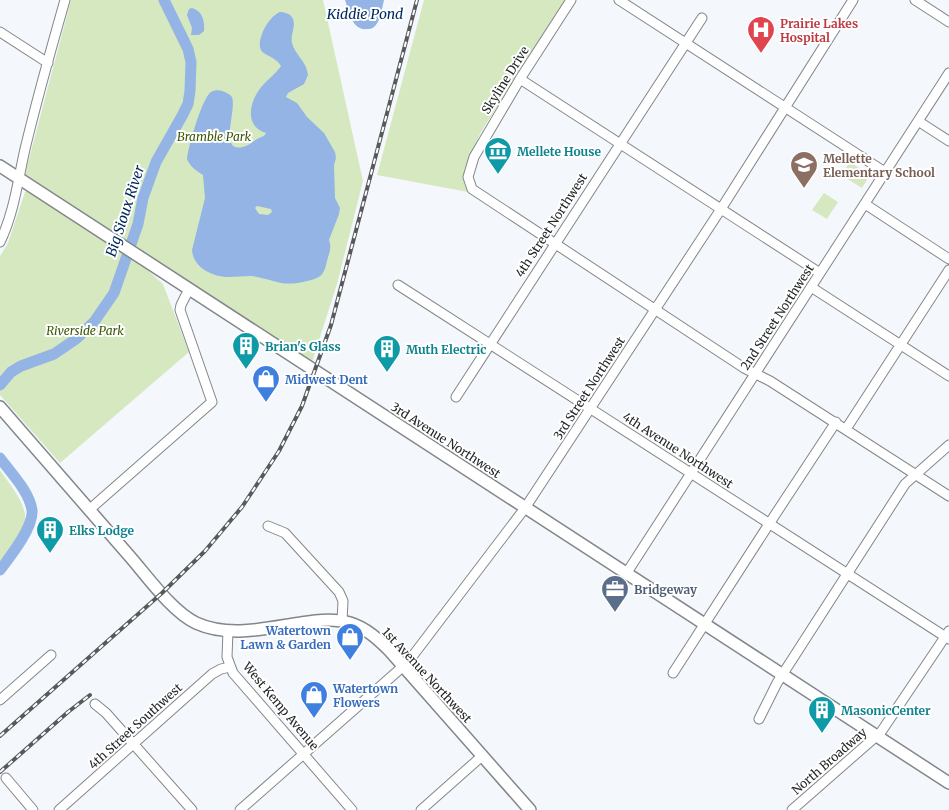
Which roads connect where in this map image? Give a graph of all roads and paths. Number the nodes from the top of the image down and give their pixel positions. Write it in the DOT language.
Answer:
graph roads {
  1 [pos="65,0"];
  2 [pos="571,0"];
  3 [pos="619,0"];
  4 [pos="853,0"];
  5 [pos="915,0"];
  6 [pos="702,18"];
  7 [pos="949,22"];
  8 [pos="0,32"];
  9 [pos="685,44"];
  10 [pos="48,63"];
  11 [pos="949,73"];
  12 [pos="520,79"];
  13 [pos="785,108"];
  14 [pos="918,121"];
  15 [pos="949,141"];
  16 [pos="620,144"];
  17 [pos="0,166"];
  18 [pos="885,172"];
  19 [pos="18,178"];
  20 [pos="865,204"];
  21 [pos="721,209"];
  22 [pos="0,242"];
  23 [pos="556,244"];
  24 [pos="949,259"];
  25 [pos="949,270"];
  26 [pos="820,273"];
  27 [pos="398,285"];
  28 [pos="811,288"];
  29 [pos="189,289"];
  30 [pos="655,310"];
  31 [pos="491,344"];
  32 [pos="900,344"];
  33 [pos="756,373"];
  34 [pos="949,376"];
  35 [pos="456,397"];
  36 [pos="591,408"];
  37 [pos="3,410"];
  38 [pos="836,422"];
  39 [pos="846,428"];
  40 [pos="949,445"];
  41 [pos="691,473"];
  42 [pos="915,474"];
  43 [pos="949,496"];
  44 [pos="525,508"];
  45 [pos="89,510"];
  46 [pos="769,524"];
  47 [pos="268,526"];
  48 [pos="626,574"];
  49 [pos="848,574"];
  50 [pos="342,621"];
  51 [pos="705,625"];
  52 [pos="228,631"];
  53 [pos="948,635"];
  54 [pos="51,655"];
  55 [pos="403,666"];
  56 [pos="230,667"];
  57 [pos="674,673"];
  58 [pos="782,675"];
  59 [pos="0,700"];
  60 [pos="95,704"];
  61 [pos="759,719"];
  62 [pos="877,736"];
  63 [pos="134,743"];
  64 [pos="303,754"];
  65 [pos="482,756"];
  66 [pos="6,778"];
  67 [pos="949,783"];
  68 [pos="33,810"];
  69 [pos="59,810"];
  70 [pos="192,810"];
  71 [pos="240,810"];
  72 [pos="352,810"];
  73 [pos="421,810"];
  74 [pos="530,810"];
  75 [pos="792,810"];
  1 -- 10 [label="street"];
  2 -- 12 [label="street, Skyline Drive"];
  3 -- 9 [label="street"];
  4 -- 13 [label="street, 3rd Street Northwest"];
  5 -- 7 [label="street"];
  6 -- 9 [label="street, 4th Street Northwest"];
  8 -- 10 [label="street"];
  9 -- 13 [label="street"];
  9 -- 16 [label="street, 4th Street Northwest"];
  10 -- 19 [label="street"];
  11 -- 14 [label="street, 2nd Street Northwest"];
  12 -- 16 [label="street"];
  12 -- 23 [label="street, Skyline Drive"];
  13 -- 18 [label="street"];
  13 -- 21 [label="street, 3rd Street Northwest"];
  14 -- 15 [label="street"];
  14 -- 18 [label="street, 2nd Street Northwest"];
  16 -- 21 [label="street"];
  16 -- 23 [label="street, 4th Street Northwest"];
  17 -- 19 [label="main road, 3rd Avenue Northwest"];
  18 -- 20 [label="street, 2nd Street Northwest"];
  19 -- 22 [label="street"];
  19 -- 29 [label="main road, 3rd Avenue Northwest"];
  20 -- 24 [label="street"];
  20 -- 26 [label="street, 2nd Street Northwest"];
  21 -- 26 [label="street"];
  21 -- 30 [label="street, 3rd Street Northwest"];
  23 -- 30 [label="street"];
  23 -- 31 [label="street, 4th Street Northwest"];
  25 -- 32 [label="street"];
  26 -- 28 [label="street, 2nd Street Northwest"];
  27 -- 31 [label="street, 4th Avenue Northwest"];
  28 -- 32 [label="street"];
  28 -- 33 [label="street, 2nd Street Northwest"];
  29 -- 44 [label="main road, 3rd Avenue Northwest"];
  29 -- 45 [label="street"];
  30 -- 33 [label="street"];
  30 -- 36 [label="street, 3rd Street Northwest"];
  31 -- 35 [label="street, 4th Street Northwest"];
  31 -- 36 [label="street, 4th Avenue Northwest"];
  32 -- 34 [label="street"];
  32 -- 39 [label="street"];
  33 -- 38 [label="street"];
  33 -- 41 [label="street, 2nd Street Northwest"];
  36 -- 41 [label="street, 4th Avenue Northwest"];
  36 -- 44 [label="street, 3rd Street Northwest"];
  37 -- 45 [label="main road"];
  38 -- 39 [label="street"];
  38 -- 46 [label="street"];
  39 -- 42 [label="street"];
  40 -- 42 [label="street"];
  41 -- 46 [label="street, 4th Avenue Northwest"];
  41 -- 48 [label="street, 2nd Street Northwest"];
  42 -- 43 [label="street"];
  42 -- 49 [label="street"];
  44 -- 48 [label="main road, 3rd Avenue Northwest"];
  44 -- 55 [label="street, 3rd Street Northwest"];
  45 -- 52 [label="main road"];
  46 -- 49 [label="street, 4th Avenue Northwest"];
  46 -- 51 [label="street"];
  47 -- 50 [label="street"];
  48 -- 51 [label="main road, 3rd Avenue Northwest"];
  49 -- 53 [label="street, 4th Avenue Northwest"];
  49 -- 58 [label="street"];
  50 -- 52 [label="main road"];
  50 -- 55 [label="main road, 1st Avenue Northwest"];
  51 -- 57 [label="street"];
  51 -- 58 [label="main road, 3rd Avenue Northwest"];
  52 -- 56 [label="street, West Kemp Avenue"];
  53 -- 62 [label="street, North Broadway"];
  54 -- 59 [label="street"];
  55 -- 64 [label="street, 3rd Street Northwest"];
  55 -- 65 [label="main road, 1st Avenue Northwest"];
  56 -- 63 [label="street, 4th Street Southwest"];
  56 -- 64 [label="street, West Kemp Avenue"];
  58 -- 61 [label="street"];
  58 -- 62 [label="main road, 3rd Avenue Northwest"];
  60 -- 63 [label="street"];
  62 -- 67 [label="main road, 3rd Avenue Northwest"];
  62 -- 75 [label="street, North Broadway"];
  63 -- 69 [label="street, 4th Street Southwest"];
  63 -- 70 [label="street"];
  64 -- 71 [label="street, 3rd Street Northwest"];
  64 -- 72 [label="street, West Kemp Avenue"];
  65 -- 73 [label="street"];
  65 -- 74 [label="main road, 1st Avenue Northwest"];
  66 -- 68 [label="street"];
}
